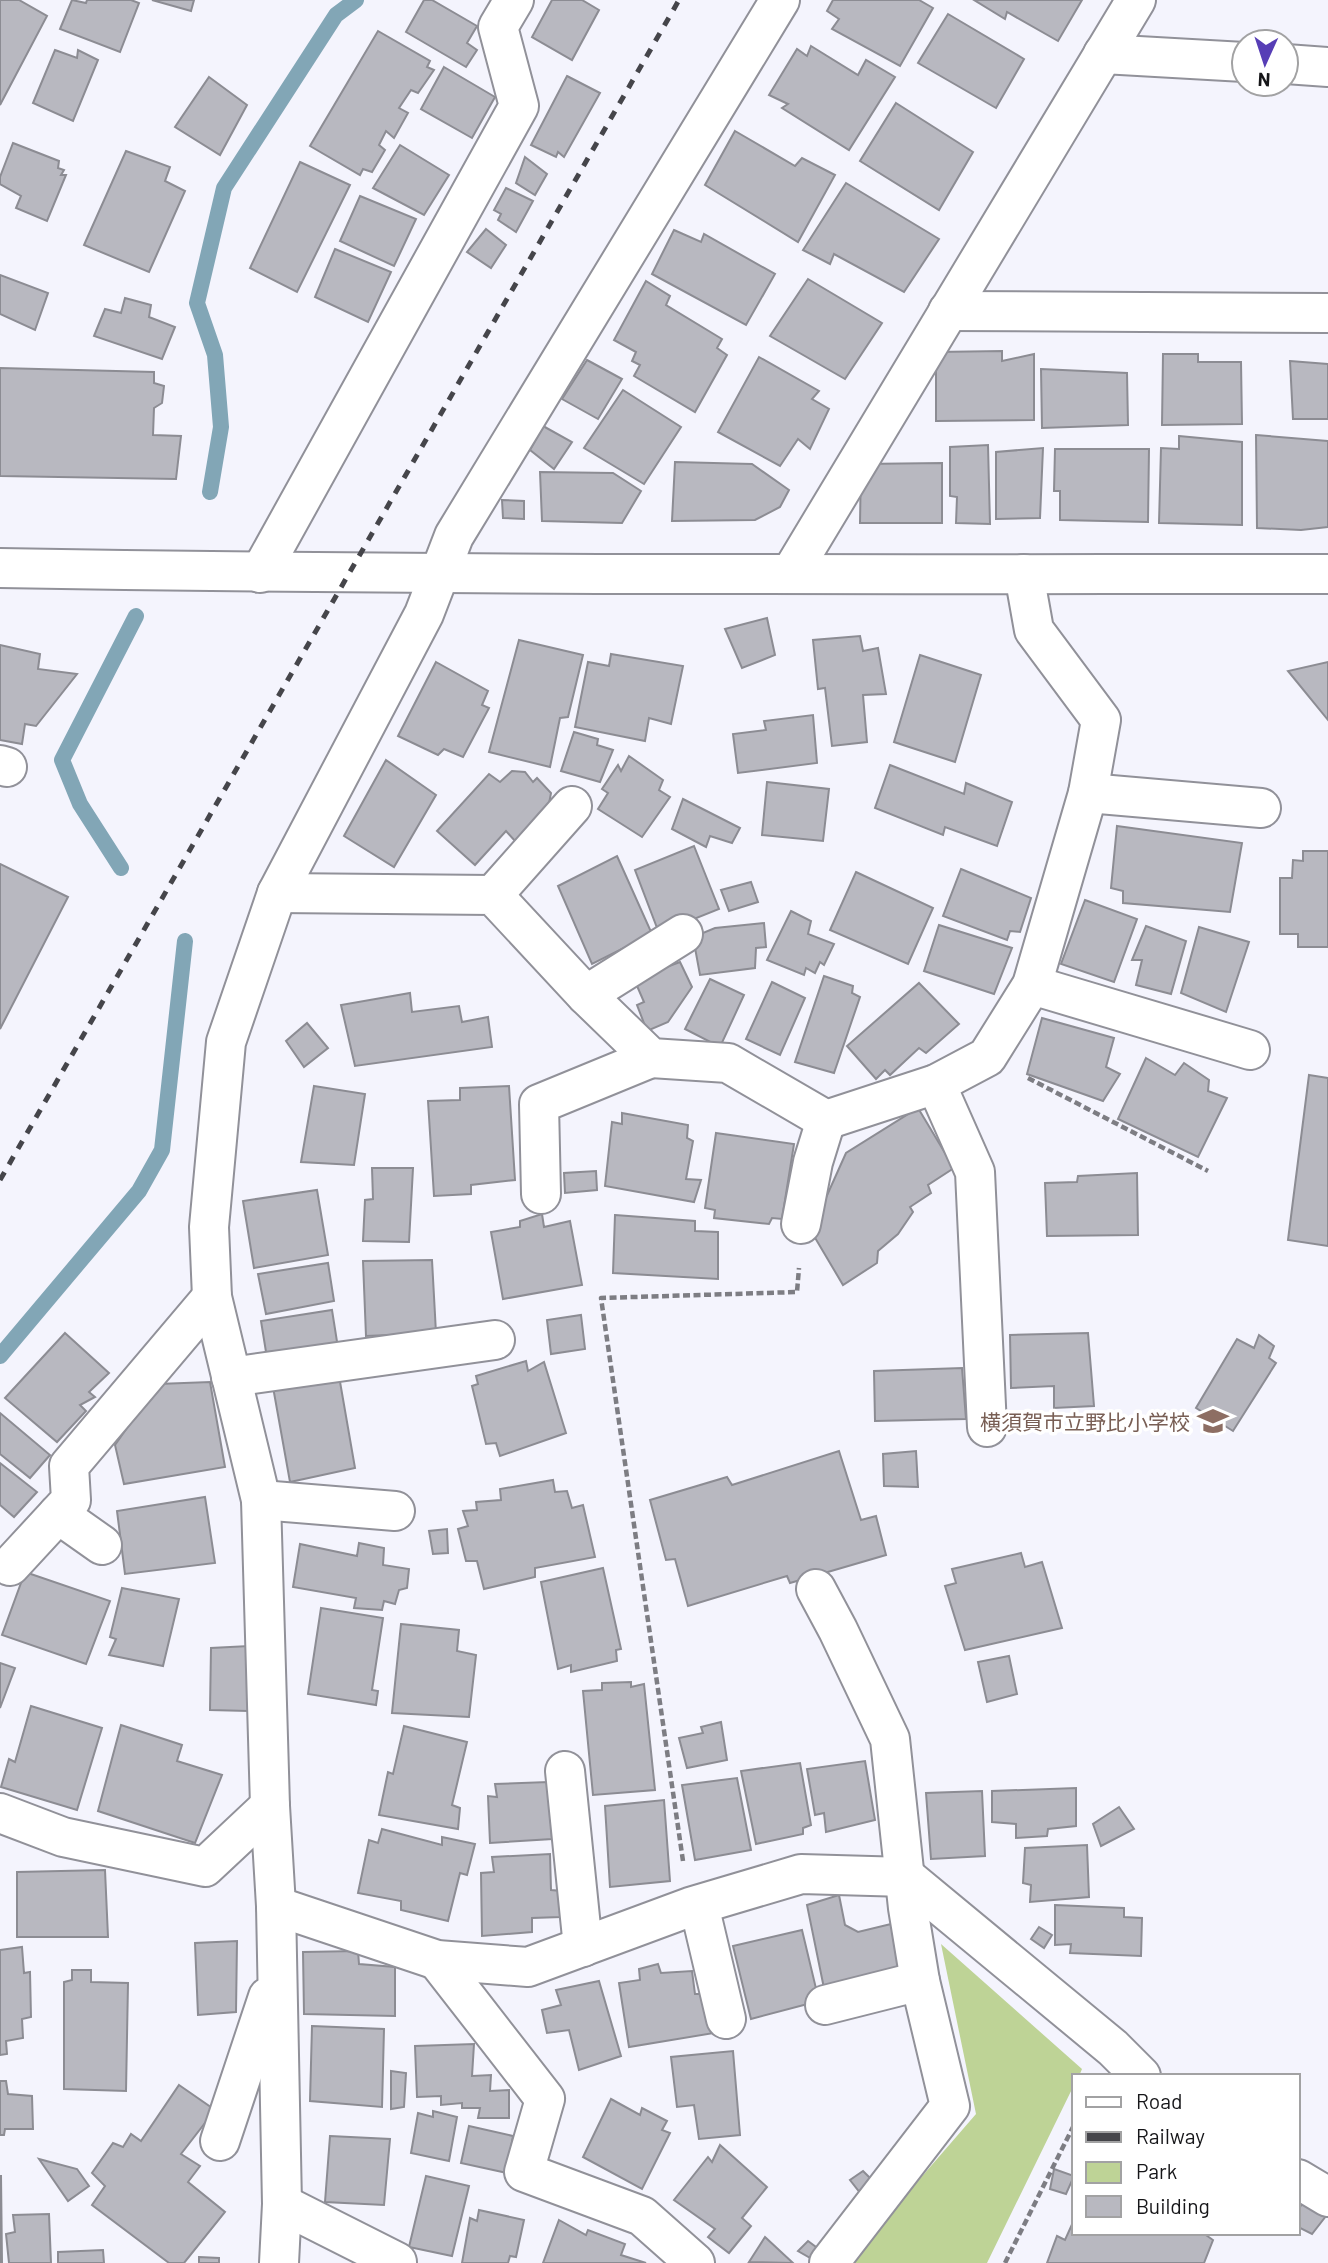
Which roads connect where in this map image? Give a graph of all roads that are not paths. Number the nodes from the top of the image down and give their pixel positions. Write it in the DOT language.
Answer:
graph roads {
  1 [pos="514,0"];
  2 [pos="780,0"];
  3 [pos="1136,0"];
  4 [pos="1103,54"];
  5 [pos="1230,61"];
  6 [pos="1300,65"];
  7 [pos="1328,66"];
  8 [pos="948,311"];
  9 [pos="1328,313"];
  10 [pos="0,568"];
  11 [pos="441,571"];
  12 [pos="260,573"];
  13 [pos="791,573"];
  14 [pos="1024,574"];
  15 [pos="1328,574"];
  16 [pos="1088,793"];
  17 [pos="572,806"];
  18 [pos="1261,808"];
  19 [pos="277,894"];
  20 [pos="494,895"];
  21 [pos="683,934"];
  22 [pos="1032,985"];
  23 [pos="586,995"];
  24 [pos="1250,1050"];
  25 [pos="651,1058"];
  26 [pos="936,1084"];
  27 [pos="826,1121"];
  28 [pos="541,1194"];
  29 [pos="801,1224"];
  30 [pos="212,1297"];
  31 [pos="495,1340"];
  32 [pos="231,1377"];
  33 [pos="987,1427"];
  34 [pos="261,1500"];
  35 [pos="395,1511"];
  36 [pos="58,1514"];
  37 [pos="103,1545"];
  38 [pos="9,1566"];
  39 [pos="816,1589"];
  40 [pos="565,1771"];
  41 [pos="270,1806"];
  42 [pos="0,1813"];
  43 [pos="906,1877"];
  44 [pos="276,1906"];
  45 [pos="694,1906"];
  46 [pos="583,1947"];
  47 [pos="437,1960"];
  48 [pos="276,1973"];
  49 [pos="920,1981"];
  50 [pos="825,2005"];
  51 [pos="726,2019"];
  52 [pos="1139,2074"];
  53 [pos="220,2141"];
  54 [pos="1300,2180"];
  55 [pos="1328,2197"];
  56 [pos="282,2204"];
  57 [pos="397,2262"];
  58 [pos="279,2263"];
  59 [pos="695,2263"];
  60 [pos="829,2263"];
  1 -- 12 [label="street"];
  2 -- 11 [label="street"];
  3 -- 4 [label="street"];
  4 -- 5 [label="street"];
  4 -- 8 [label="street"];
  6 -- 7 [label="street"];
  8 -- 9 [label="street"];
  8 -- 13 [label="street"];
  10 -- 12 [label="street"];
  11 -- 12 [label="street"];
  11 -- 13 [label="street"];
  11 -- 19 [label="street"];
  13 -- 14 [label="street"];
  14 -- 15 [label="street"];
  14 -- 16 [label="street"];
  16 -- 18 [label="street"];
  16 -- 22 [label="street"];
  17 -- 20 [label="street"];
  19 -- 20 [label="street"];
  19 -- 30 [label="street"];
  20 -- 23 [label="street"];
  21 -- 23 [label="street"];
  22 -- 24 [label="street"];
  22 -- 26 [label="street"];
  23 -- 25 [label="street"];
  25 -- 27 [label="street"];
  25 -- 28 [label="street"];
  26 -- 27 [label="street"];
  26 -- 33 [label="street"];
  27 -- 29 [label="street"];
  30 -- 32 [label="street"];
  30 -- 36 [label="street"];
  31 -- 32 [label="street"];
  32 -- 34 [label="street"];
  34 -- 35 [label="street"];
  34 -- 41 [label="street"];
  36 -- 37 [label="street"];
  36 -- 38 [label="street"];
  39 -- 43 [label="street"];
  40 -- 46 [label="street"];
  41 -- 42 [label="street"];
  41 -- 44 [label="street"];
  43 -- 45 [label="street"];
  43 -- 49 [label="street"];
  43 -- 52 [label="street"];
  44 -- 47 [label="street"];
  44 -- 48 [label="street"];
  45 -- 46 [label="street"];
  45 -- 51 [label="street"];
  46 -- 47 [label="street"];
  47 -- 59 [label="street"];
  48 -- 53 [label="street"];
  48 -- 56 [label="street"];
  49 -- 50 [label="street"];
  49 -- 60 [label="street"];
  54 -- 55 [label="street"];
  56 -- 57 [label="street"];
  56 -- 58 [label="street"];
}
